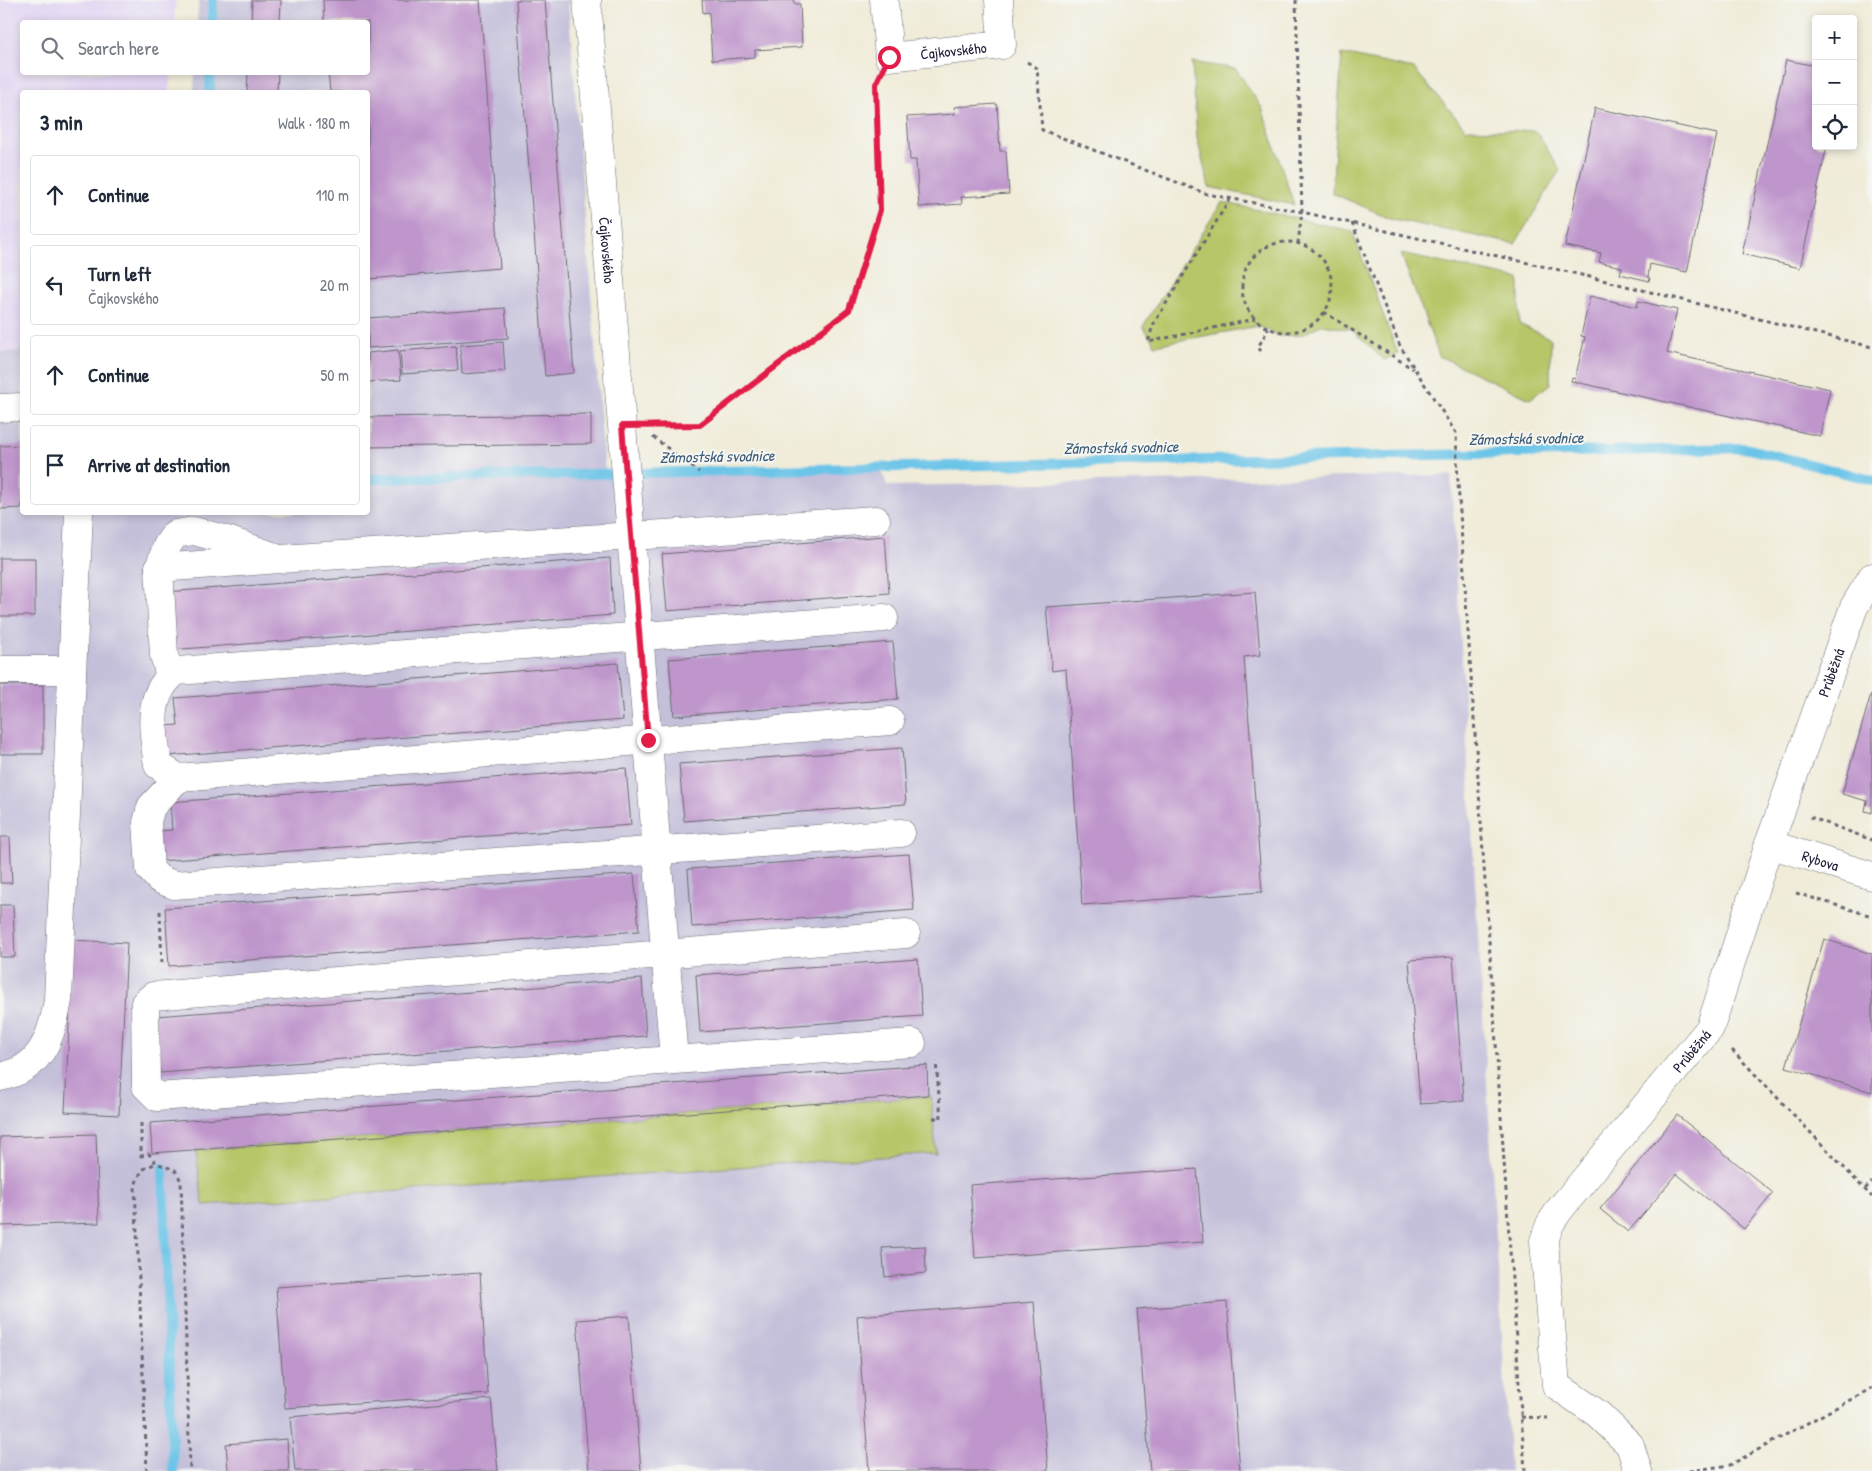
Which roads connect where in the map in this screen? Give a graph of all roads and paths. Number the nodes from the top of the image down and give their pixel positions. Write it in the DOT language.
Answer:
graph roads {
  1 [pos="587,0"];
  2 [pos="884,0"];
  3 [pos="999,0"];
  4 [pos="1296,0"];
  5 [pos="1002,45"];
  6 [pos="889,57"];
  7 [pos="1230,198"];
  8 [pos="1302,212"];
  9 [pos="1352,223"];
  10 [pos="1298,243"];
  11 [pos="1324,312"];
  12 [pos="1255,319"];
  13 [pos="1269,328"];
  14 [pos="1872,347"];
  15 [pos="1261,351"];
  16 [pos="1416,370"];
  17 [pos="20,407"];
  18 [pos="0,408"];
  19 [pos="629,434"];
  20 [pos="699,472"];
  21 [pos="79,515"];
  22 [pos="876,520"];
  23 [pos="630,535"];
  24 [pos="1872,577"];
  25 [pos="884,618"];
  26 [pos="639,637"];
  27 [pos="0,670"];
  28 [pos="72,670"];
  29 [pos="170,676"];
  30 [pos="890,721"];
  31 [pos="648,740"];
  32 [pos="178,778"];
  33 [pos="1782,808"];
  34 [pos="901,833"];
  35 [pos="1872,840"];
  36 [pos="1769,844"];
  37 [pos="657,851"];
  38 [pos="1872,876"];
  39 [pos="174,886"];
  40 [pos="1796,893"];
  41 [pos="1872,916"];
  42 [pos="906,934"];
  43 [pos="666,954"];
  44 [pos="177,994"];
  45 [pos="1710,1028"];
  46 [pos="912,1043"];
  47 [pos="674,1059"];
  48 [pos="0,1077"];
  49 [pos="158,1097"];
  50 [pos="933,1118"];
  51 [pos="156,1163"];
  52 [pos="1872,1182"];
  53 [pos="1865,1190"];
  54 [pos="1872,1198"];
  55 [pos="1872,1388"];
  56 [pos="147,1471"];
  57 [pos="190,1471"];
  58 [pos="1525,1471"];
  59 [pos="1638,1471"];
  60 [pos="1689,1471"];
  1 -- 19 [label="street, Čajkovského"];
  2 -- 6 [label="street"];
  3 -- 5 [label="street, Čajkovského"];
  4 -- 8 [label="path"];
  5 -- 6 [label="street, Čajkovského"];
  5 -- 7 [label="path"];
  6 -- 19 [label="path"];
  7 -- 8 [label="path"];
  7 -- 12 [label="path"];
  8 -- 9 [label="path"];
  8 -- 10 [label="path"];
  9 -- 14 [label="path"];
  9 -- 16 [label="path"];
  10 -- 11 [label="path"];
  10 -- 12 [label="path"];
  11 -- 13 [label="path"];
  11 -- 16 [label="path"];
  12 -- 13 [label="path"];
  13 -- 15 [label="path"];
  16 -- 58 [label="path"];
  17 -- 18 [label="street"];
  19 -- 20 [label="path"];
  19 -- 23 [label="street, Čajkovského"];
  21 -- 28 [label="street"];
  22 -- 23 [label="street"];
  23 -- 26 [label="street, Čajkovského"];
  23 -- 29 [label="street"];
  24 -- 33 [label="street, Průběžná"];
  25 -- 26 [label="street"];
  26 -- 29 [label="street"];
  26 -- 31 [label="street, Čajkovského"];
  27 -- 28 [label="street"];
  28 -- 48 [label="street"];
  29 -- 32 [label="street"];
  30 -- 31 [label="street"];
  31 -- 32 [label="street"];
  31 -- 37 [label="street, Čajkovského"];
  32 -- 39 [label="street"];
  33 -- 35 [label="path"];
  33 -- 36 [label="street, Průběžná"];
  34 -- 37 [label="street"];
  36 -- 38 [label="street, Rybova"];
  36 -- 45 [label="street, Průběžná"];
  37 -- 39 [label="street"];
  37 -- 43 [label="street, Čajkovského"];
  39 -- 44 [label="path"];
  40 -- 41 [label="path"];
  42 -- 43 [label="street"];
  43 -- 44 [label="street"];
  43 -- 47 [label="street, Čajkovského"];
  44 -- 49 [label="street"];
  45 -- 53 [label="path"];
  45 -- 59 [label="street, Průběžná"];
  46 -- 47 [label="street"];
  46 -- 50 [label="path"];
  47 -- 49 [label="street"];
  49 -- 51 [label="path"];
  51 -- 56 [label="path"];
  51 -- 57 [label="path"];
  52 -- 53 [label="path"];
  53 -- 54 [label="path"];
  55 -- 60 [label="path"];
}
